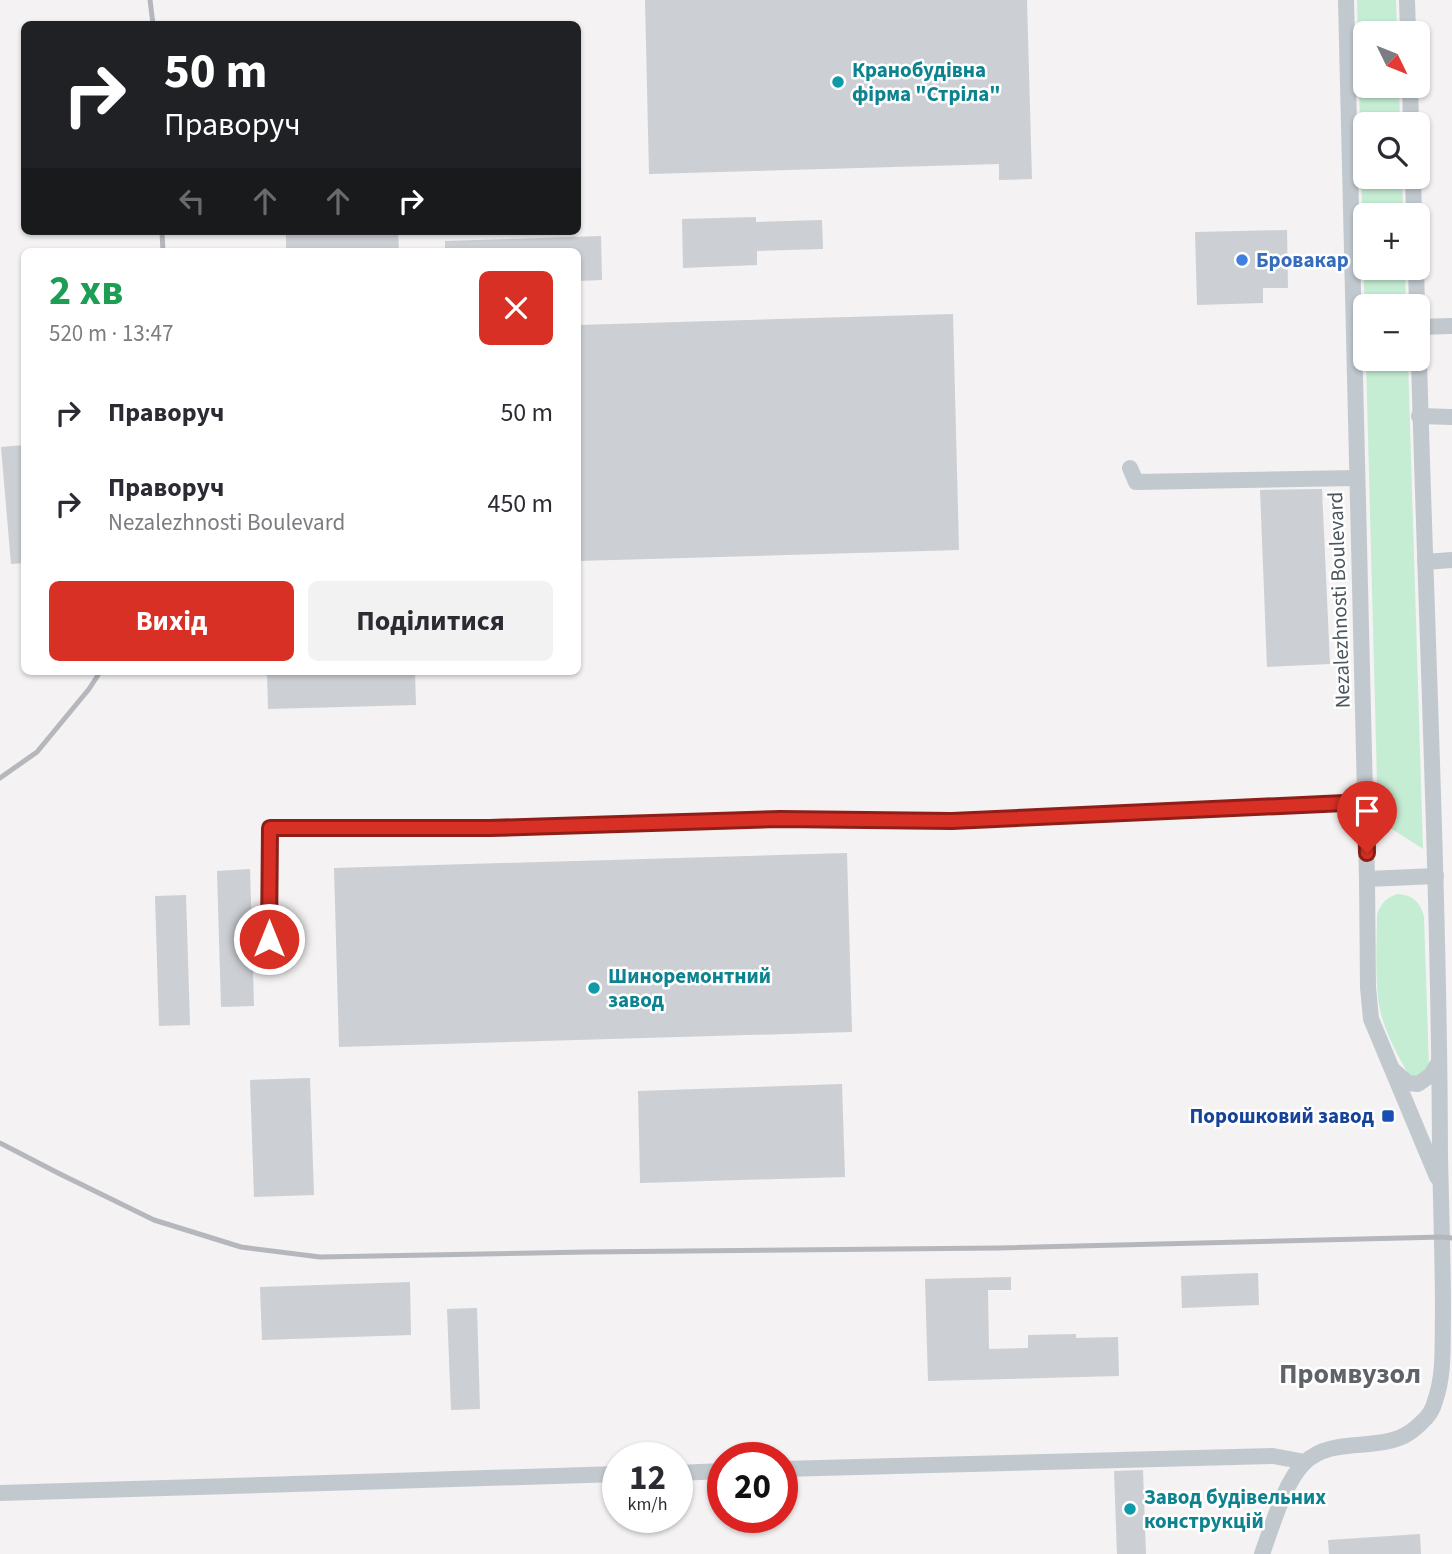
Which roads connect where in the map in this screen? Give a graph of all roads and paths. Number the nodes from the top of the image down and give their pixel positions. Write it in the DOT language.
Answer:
graph roads {
  1 [pos="1346,0"];
  2 [pos="1407,0"];
  3 [pos="1408,21"];
  4 [pos="1430,325"];
  5 [pos="1452,326"];
  6 [pos="1419,371"];
  7 [pos="1419,416"];
  8 [pos="1452,417"];
  9 [pos="1130,468"];
  10 [pos="1357,478"];
  11 [pos="1452,560"];
  12 [pos="1424,562"];
  13 [pos="1366,802"];
  14 [pos="1436,876"];
  15 [pos="1367,879"];
  16 [pos="269,939"];
  17 [pos="1439,1062"];
  18 [pos="1391,1069"];
  19 [pos="1446,1183"];
  20 [pos="1448,1285"];
  21 [pos="1446,1387"];
  22 [pos="1305,1462"];
  23 [pos="798,1469"];
  24 [pos="602,1474"];
  25 [pos="0,1493"];
  26 [pos="1262,1554"];
  1 -- 10 [label="street, Nezalezhnosti Boulevard"];
  2 -- 3 [label="street"];
  4 -- 5 [label="street"];
  6 -- 7 [label="street, Nezalezhnosti Boulevard"];
  7 -- 8 [label="street"];
  7 -- 12 [label="street, Nezalezhnosti Boulevard"];
  9 -- 10 [label="street"];
  10 -- 13 [label="street, Nezalezhnosti Boulevard"];
  11 -- 12 [label="street"];
  12 -- 14 [label="street, Nezalezhnosti Boulevard"];
  13 -- 15 [label="street, Nezalezhnosti Boulevard"];
  13 -- 16 [label="street"];
  14 -- 15 [label="street"];
  14 -- 17 [label="street, Nezalezhnosti Boulevard"];
  15 -- 18 [label="street, Nezalezhnosti Boulevard"];
  17 -- 18 [label="street"];
  17 -- 19 [label="street, Nezalezhnosti Boulevard"];
  18 -- 19 [label="street, Nezalezhnosti Boulevard"];
  19 -- 20 [label="street, Nezalezhnosti Boulevard"];
  20 -- 21 [label="street, Nezalezhnosti Boulevard"];
  21 -- 22 [label="street, Nezalezhnosti Boulevard"];
  22 -- 23 [label="street"];
  22 -- 26 [label="street"];
  24 -- 25 [label="street"];
}
